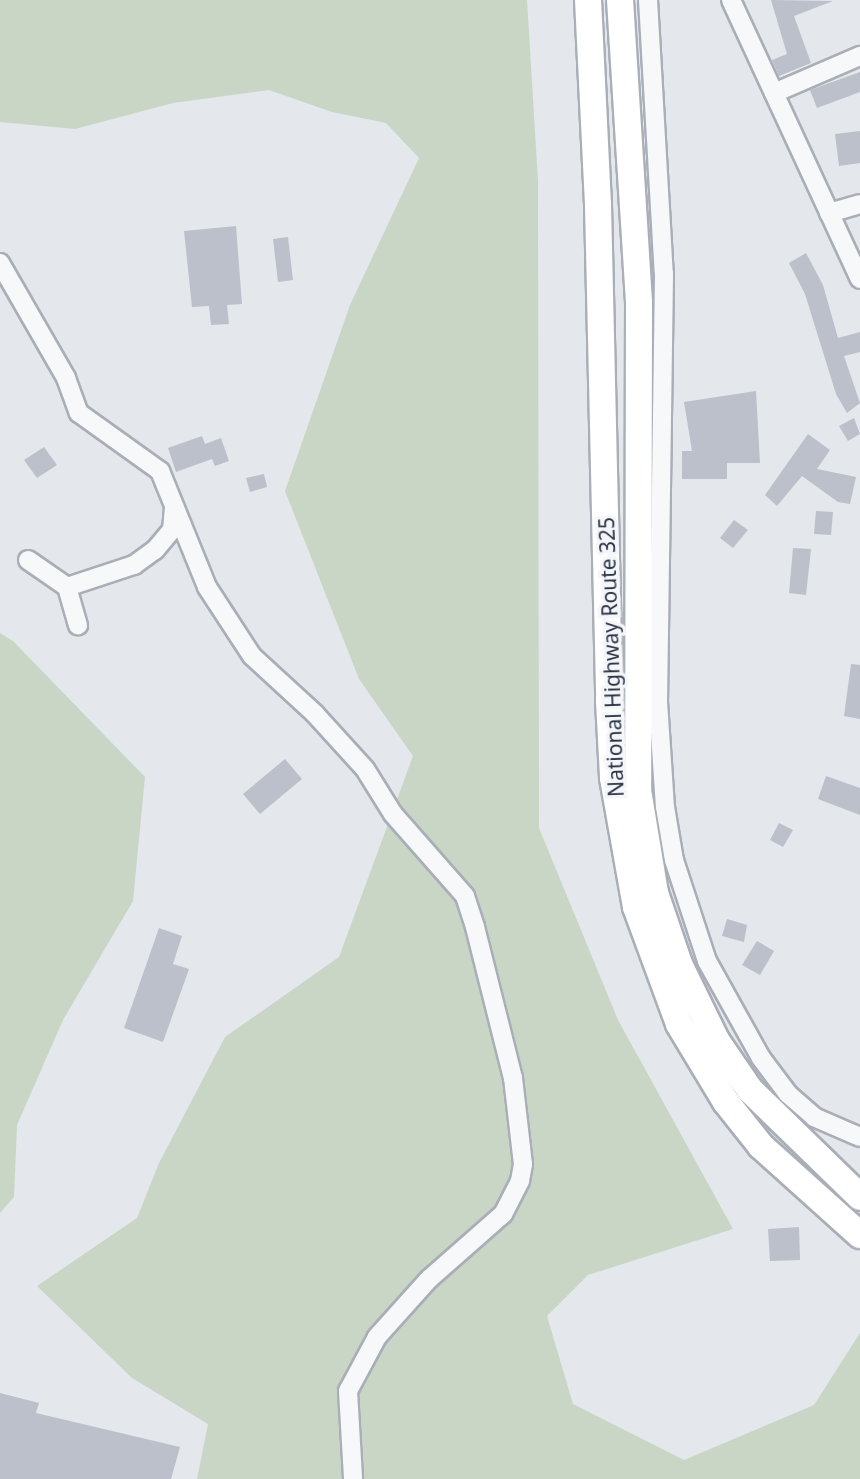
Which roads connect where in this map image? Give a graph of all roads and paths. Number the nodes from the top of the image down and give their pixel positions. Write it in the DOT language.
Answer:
graph roads {
  1 [pos="588,0"];
  2 [pos="620,0"];
  3 [pos="648,0"];
  4 [pos="731,0"];
  5 [pos="860,56"];
  6 [pos="774,93"];
  7 [pos="860,204"];
  8 [pos="829,213"];
  9 [pos="0,263"];
  10 [pos="860,279"];
  11 [pos="174,502"];
  12 [pos="28,560"];
  13 [pos="67,587"];
  14 [pos="78,625"];
  15 [pos="860,1137"];
  16 [pos="860,1197"];
  17 [pos="860,1235"];
  18 [pos="354,1479"];
  1 -- 17 [label="highway, National Highway Route 325"];
  2 -- 16 [label="highway, National Highway Route 325"];
  3 -- 15 [label="street"];
  4 -- 6 [label="street"];
  5 -- 6 [label="street"];
  6 -- 8 [label="street"];
  7 -- 8 [label="street"];
  8 -- 10 [label="street"];
  9 -- 11 [label="street"];
  11 -- 13 [label="street"];
  11 -- 18 [label="street"];
  12 -- 13 [label="street"];
  13 -- 14 [label="street"];
}
